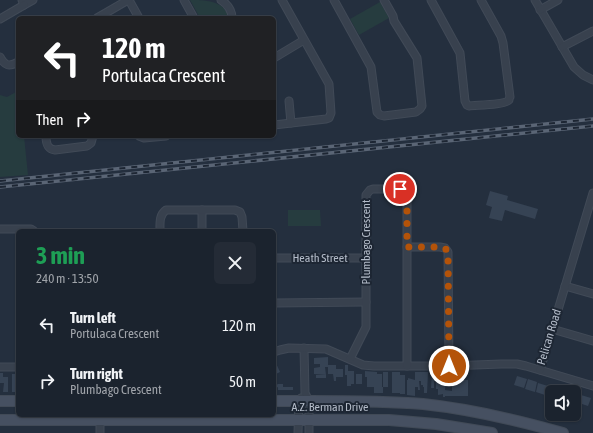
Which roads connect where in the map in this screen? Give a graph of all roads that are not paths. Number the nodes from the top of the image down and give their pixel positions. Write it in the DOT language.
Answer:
graph roads {
  1 [pos="34,0"];
  2 [pos="128,0"];
  3 [pos="184,0"];
  4 [pos="221,0"];
  5 [pos="282,0"];
  6 [pos="384,0"];
  7 [pos="431,0"];
  8 [pos="481,0"];
  9 [pos="535,0"];
  10 [pos="558,0"];
  11 [pos="337,1"];
  12 [pos="23,3"];
  13 [pos="540,10"];
  14 [pos="100,16"];
  15 [pos="138,16"];
  16 [pos="193,16"];
  17 [pos="232,16"];
  18 [pos="0,19"];
  19 [pos="593,31"];
  20 [pos="304,40"];
  21 [pos="562,47"];
  22 [pos="0,57"];
  23 [pos="276,57"];
  24 [pos="16,63"];
  25 [pos="593,80"];
  26 [pos="289,100"];
  27 [pos="291,123"];
  28 [pos="276,125"];
  29 [pos="46,138"];
  30 [pos="92,138"];
  31 [pos="593,193"];
  32 [pos="202,210"];
  33 [pos="0,229"];
  34 [pos="16,229"];
  35 [pos="16,229"];
  36 [pos="31,229"];
  37 [pos="160,229"];
  38 [pos="202,229"];
  39 [pos="243,229"];
  40 [pos="407,247"];
  41 [pos="276,258"];
  42 [pos="366,258"];
  43 [pos="565,286"];
  44 [pos="593,294"];
  45 [pos="366,302"];
  46 [pos="276,303"];
  47 [pos="552,329"];
  48 [pos="593,341"];
  49 [pos="304,348"];
  50 [pos="276,351"];
  51 [pos="350,360"];
  52 [pos="408,366"];
  53 [pos="449,366"];
  54 [pos="0,367"];
  55 [pos="16,367"];
  56 [pos="540,370"];
  57 [pos="593,386"];
  58 [pos="304,398"];
  59 [pos="0,401"];
  60 [pos="16,401"];
  61 [pos="276,401"];
  62 [pos="100,417"];
  63 [pos="0,420"];
  64 [pos="304,420"];
  65 [pos="488,432"];
  66 [pos="100,433"];
  67 [pos="298,433"];
  68 [pos="309,433"];
  69 [pos="563,433"];
  1 -- 12 [label="street"];
  2 -- 14 [label="street"];
  2 -- 15 [label="street"];
  3 -- 16 [label="street"];
  4 -- 17 [label="street"];
  5 -- 20 [label="street"];
  6 -- 11 [label="street"];
  7 -- 8 [label="street"];
  9 -- 13 [label="street"];
  10 -- 13 [label="street"];
  12 -- 18 [label="street"];
  13 -- 21 [label="street"];
  19 -- 21 [label="street"];
  20 -- 23 [label="street"];
  20 -- 27 [label="street"];
  21 -- 25 [label="street"];
  22 -- 24 [label="street"];
  26 -- 27 [label="street"];
  27 -- 28 [label="street"];
  29 -- 30 [label="street"];
  31 -- 43 [label="street, Pelican Road"];
  32 -- 37 [label="street"];
  32 -- 38 [label="street"];
  32 -- 39 [label="street"];
  33 -- 35 [label="street"];
  34 -- 36 [label="street"];
  40 -- 42 [label="street, Plumbago Crescent"];
  40 -- 52 [label="street, Plumbago Crescent"];
  40 -- 53 [label="street"];
  41 -- 42 [label="street, Heath Street"];
  42 -- 45 [label="street, Plumbago Crescent"];
  43 -- 44 [label="street"];
  43 -- 47 [label="street, Pelican Road"];
  45 -- 46 [label="street"];
  45 -- 51 [label="street, Plumbago Crescent"];
  47 -- 48 [label="street"];
  47 -- 56 [label="street, Pelican Road"];
  49 -- 50 [label="street, Pelican Road"];
  49 -- 51 [label="street, Pelican Road"];
  49 -- 58 [label="street"];
  51 -- 52 [label="street, Pelican Road"];
  52 -- 53 [label="street, Pelican Road"];
  53 -- 56 [label="street, Pelican Road"];
  54 -- 55 [label="street"];
  56 -- 57 [label="street"];
  58 -- 61 [label="main road, A.Z. Berman Drive"];
  58 -- 64 [label="street"];
  58 -- 64 [label="street"];
  58 -- 69 [label="main road, A.Z. Berman Drive"];
  59 -- 60 [label="main road"];
  62 -- 63 [label="main road, A.Z. Berman Drive"];
  62 -- 64 [label="main road, A.Z. Berman Drive"];
  62 -- 66 [label="street"];
  64 -- 65 [label="main road, A.Z. Berman Drive"];
  64 -- 67 [label="street"];
  64 -- 68 [label="street"];
}
